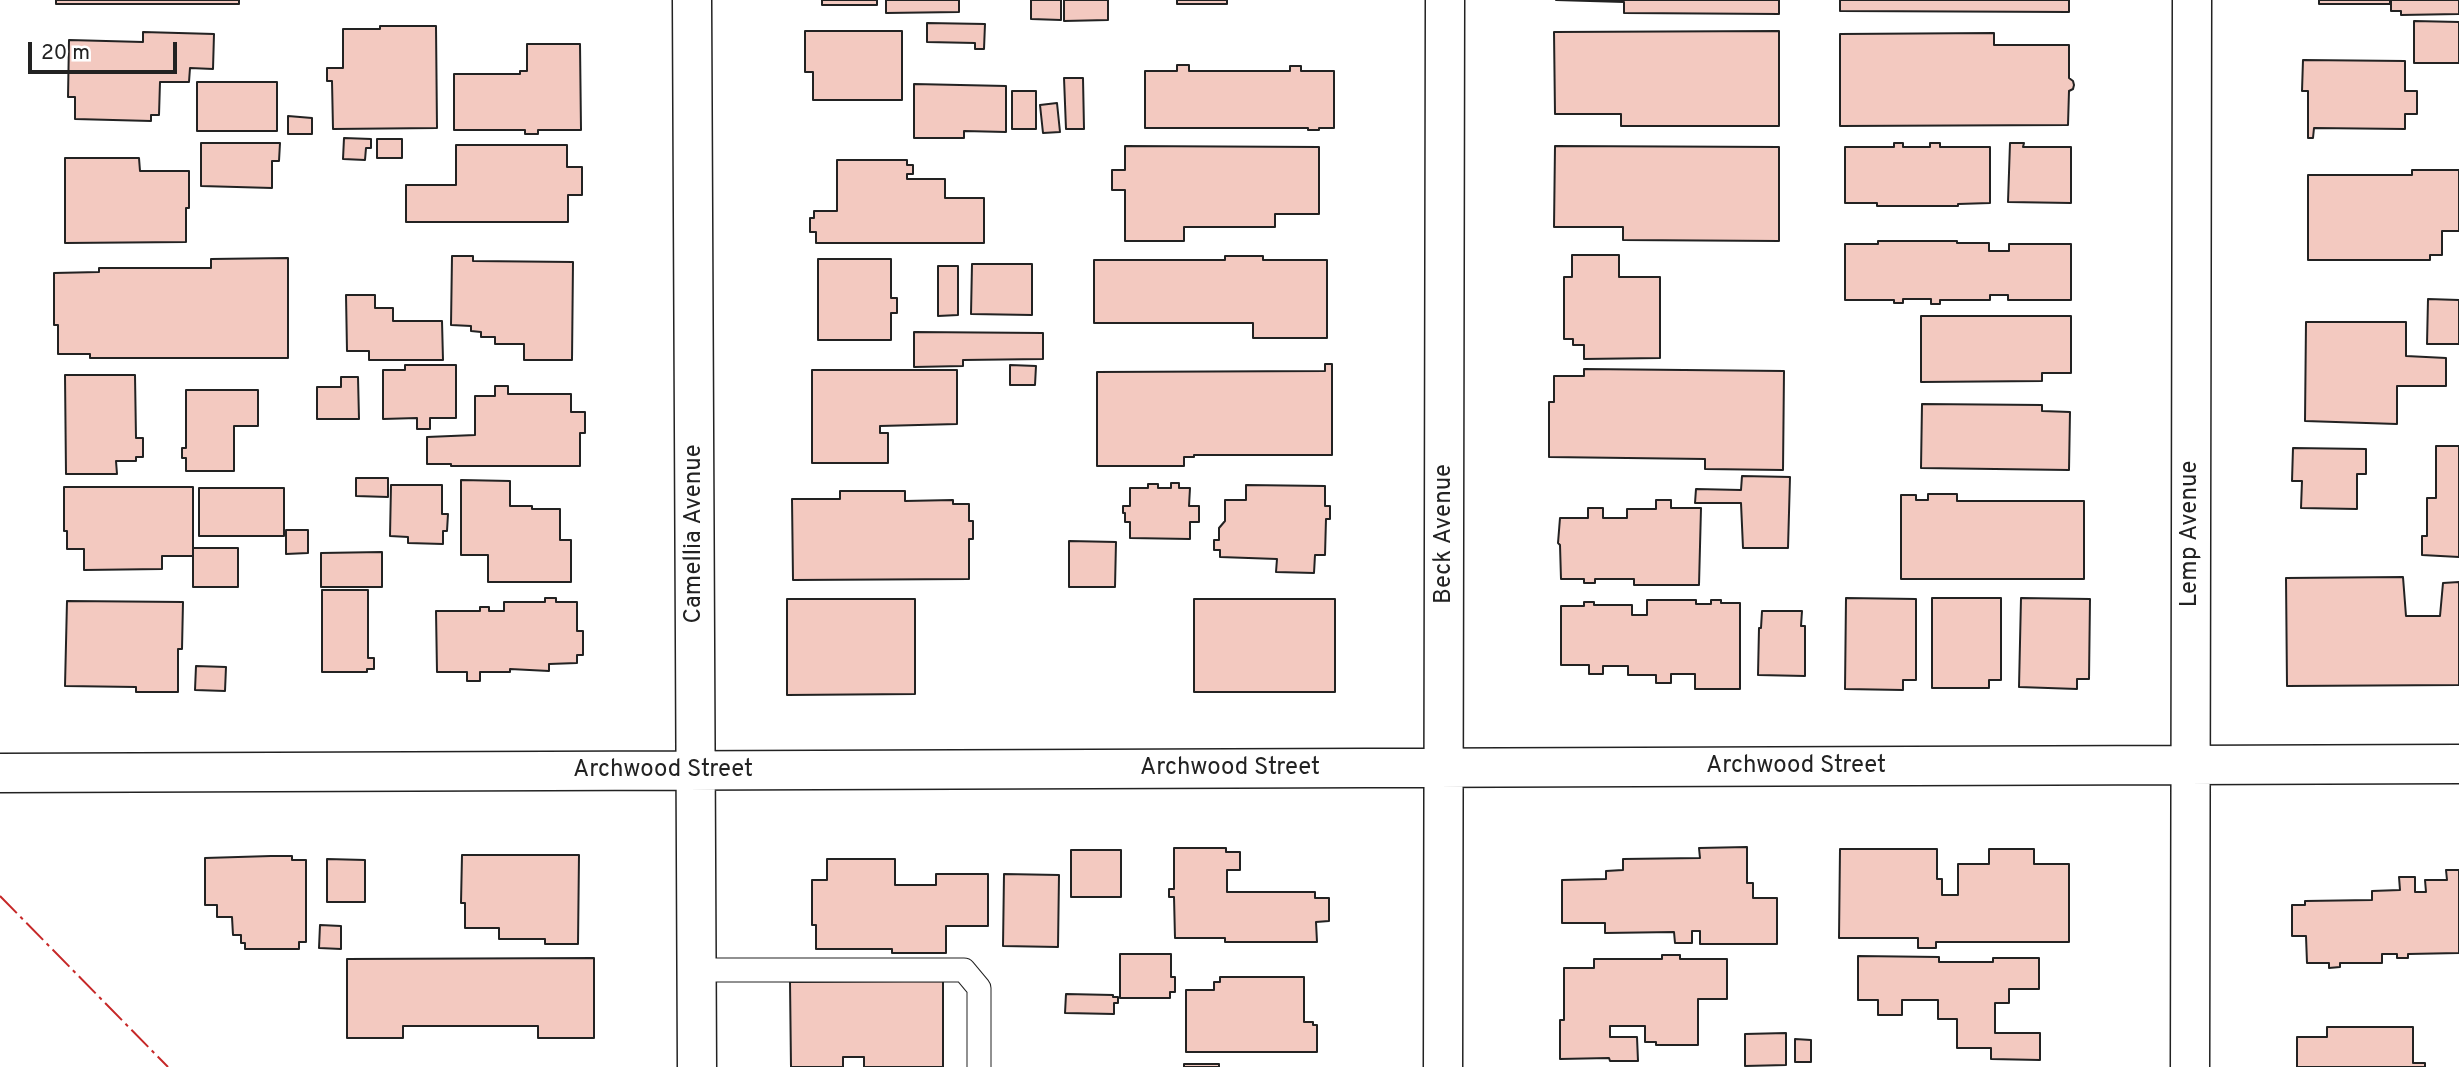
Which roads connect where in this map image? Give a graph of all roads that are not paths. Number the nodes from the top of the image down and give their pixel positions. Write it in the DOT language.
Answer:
graph roads {
  1 [pos="692,0"];
  2 [pos="1445,0"];
  3 [pos="2192,0"];
  4 [pos="2459,764"];
  5 [pos="2191,765"];
  6 [pos="1445,768"];
  7 [pos="696,771"];
  8 [pos="0,773"];
  9 [pos="698,970"];
  10 [pos="697,1067"];
  11 [pos="979,1067"];
  12 [pos="1443,1067"];
  13 [pos="2190,1067"];
  1 -- 7 [label="street, Camellia Avenue"];
  2 -- 6 [label="street, Beck Avenue"];
  3 -- 5 [label="street, Lemp Avenue"];
  4 -- 5 [label="street, Archwood Street"];
  5 -- 6 [label="street, Archwood Street"];
  5 -- 13 [label="street, Lemp Avenue"];
  6 -- 7 [label="street, Archwood Street"];
  6 -- 12 [label="street, Beck Avenue"];
  7 -- 8 [label="street, Archwood Street"];
  7 -- 9 [label="street, Camellia Avenue"];
  9 -- 10 [label="street, Camellia Avenue"];
  9 -- 11 [label="lane"];
}
